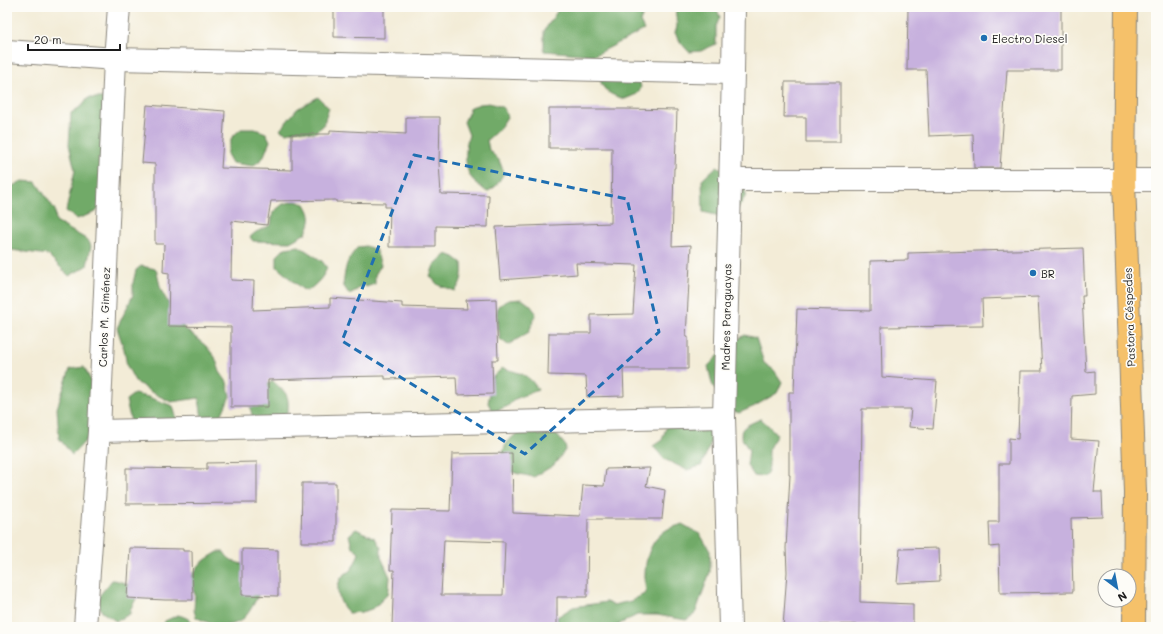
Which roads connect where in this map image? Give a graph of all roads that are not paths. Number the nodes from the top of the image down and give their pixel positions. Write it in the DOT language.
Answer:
graph roads {
  1 [pos="119,7"];
  2 [pos="734,7"];
  3 [pos="1126,7"];
  4 [pos="7,51"];
  5 [pos="115,59"];
  6 [pos="733,73"];
  7 [pos="730,180"];
  8 [pos="1156,180"];
  9 [pos="1124,181"];
  10 [pos="724,417"];
  11 [pos="99,431"];
  12 [pos="85,627"];
  13 [pos="730,627"];
  14 [pos="1134,627"];
  1 -- 5 [label="street, Carlos M. Giménez"];
  2 -- 6 [label="street, Madres Paraguayas"];
  3 -- 9 [label="main road, Pastora Céspedes"];
  4 -- 5 [label="street"];
  5 -- 6 [label="street"];
  5 -- 11 [label="street, Carlos M. Giménez"];
  6 -- 7 [label="street, Madres Paraguayas"];
  7 -- 9 [label="street"];
  7 -- 10 [label="street, Madres Paraguayas"];
  8 -- 9 [label="street"];
  9 -- 14 [label="main road, Pastora Céspedes"];
  10 -- 11 [label="street"];
  10 -- 13 [label="street, Madres Paraguayas"];
  11 -- 12 [label="street, Carlos M. Giménez"];
}
